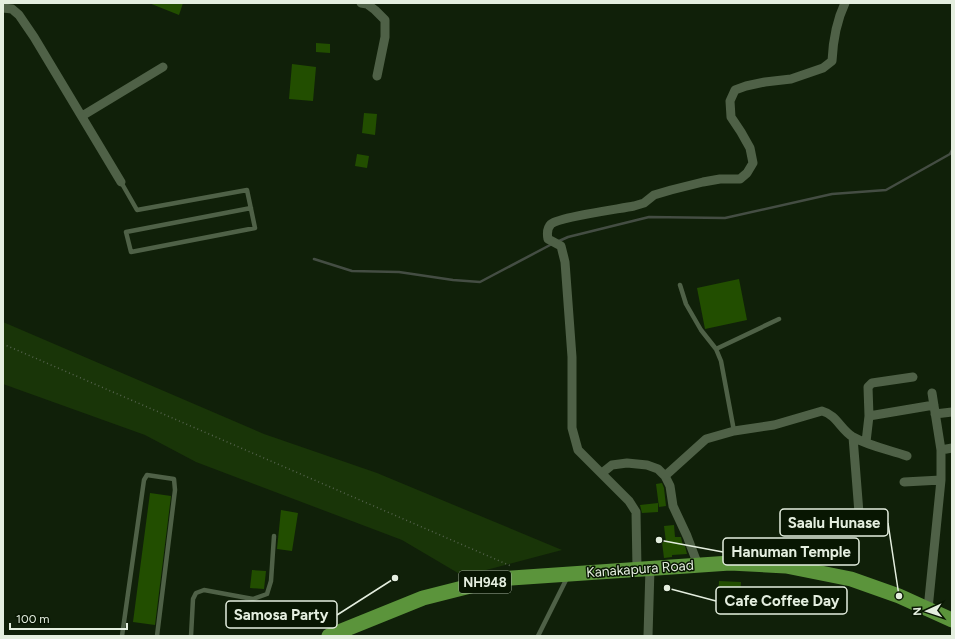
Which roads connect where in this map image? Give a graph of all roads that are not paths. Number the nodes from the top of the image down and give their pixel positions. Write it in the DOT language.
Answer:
graph roads {
  1 [pos="361,3"];
  2 [pos="845,3"];
  3 [pos="3,8"];
  4 [pos="163,68"];
  5 [pos="377,76"];
  6 [pos="82,116"];
  7 [pos="121,182"];
  8 [pos="251,208"];
  9 [pos="680,285"];
  10 [pos="779,319"];
  11 [pos="716,349"];
  12 [pos="913,377"];
  13 [pos="932,393"];
  14 [pos="935,410"];
  15 [pos="952,412"];
  16 [pos="869,416"];
  17 [pos="734,431"];
  18 [pos="854,437"];
  19 [pos="866,442"];
  20 [pos="952,448"];
  21 [pos="940,450"];
  22 [pos="907,456"];
  23 [pos="602,473"];
  24 [pos="666,476"];
  25 [pos="941,480"];
  26 [pos="904,482"];
  27 [pos="859,513"];
  28 [pos="274,536"];
  29 [pos="698,565"];
  30 [pos="644,569"];
  31 [pos="569,574"];
  32 [pos="928,609"];
  33 [pos="952,620"];
  34 [pos="122,636"];
  35 [pos="157,636"];
  36 [pos="191,636"];
  37 [pos="330,636"];
  38 [pos="538,636"];
  39 [pos="648,636"];
  1 -- 5 [label="street"];
  2 -- 23 [label="street"];
  3 -- 6 [label="street"];
  4 -- 6 [label="street"];
  6 -- 7 [label="street"];
  7 -- 8 [label="lane"];
  8 -- 8 [label="lane"];
  9 -- 11 [label="lane"];
  10 -- 11 [label="lane"];
  11 -- 17 [label="lane"];
  12 -- 16 [label="street"];
  13 -- 14 [label="street"];
  14 -- 15 [label="street"];
  14 -- 16 [label="street"];
  14 -- 21 [label="street"];
  16 -- 19 [label="street"];
  17 -- 18 [label="street"];
  17 -- 24 [label="street"];
  18 -- 19 [label="street"];
  18 -- 27 [label="street"];
  19 -- 22 [label="street"];
  20 -- 21 [label="street"];
  21 -- 25 [label="street"];
  23 -- 24 [label="street"];
  23 -- 30 [label="street"];
  24 -- 29 [label="street"];
  25 -- 26 [label="street"];
  25 -- 32 [label="street"];
  28 -- 36 [label="lane"];
  29 -- 30 [label="highway, Kanakapura Road / NH948"];
  29 -- 32 [label="highway, Kanakapura Road / NH948"];
  30 -- 31 [label="highway, Kanakapura Road / NH948"];
  30 -- 39 [label="street"];
  31 -- 37 [label="highway, Kanakapura Road / NH948"];
  31 -- 38 [label="lane"];
  32 -- 33 [label="highway, Kanakapura Road / NH948"];
  34 -- 35 [label="lane"];
}
